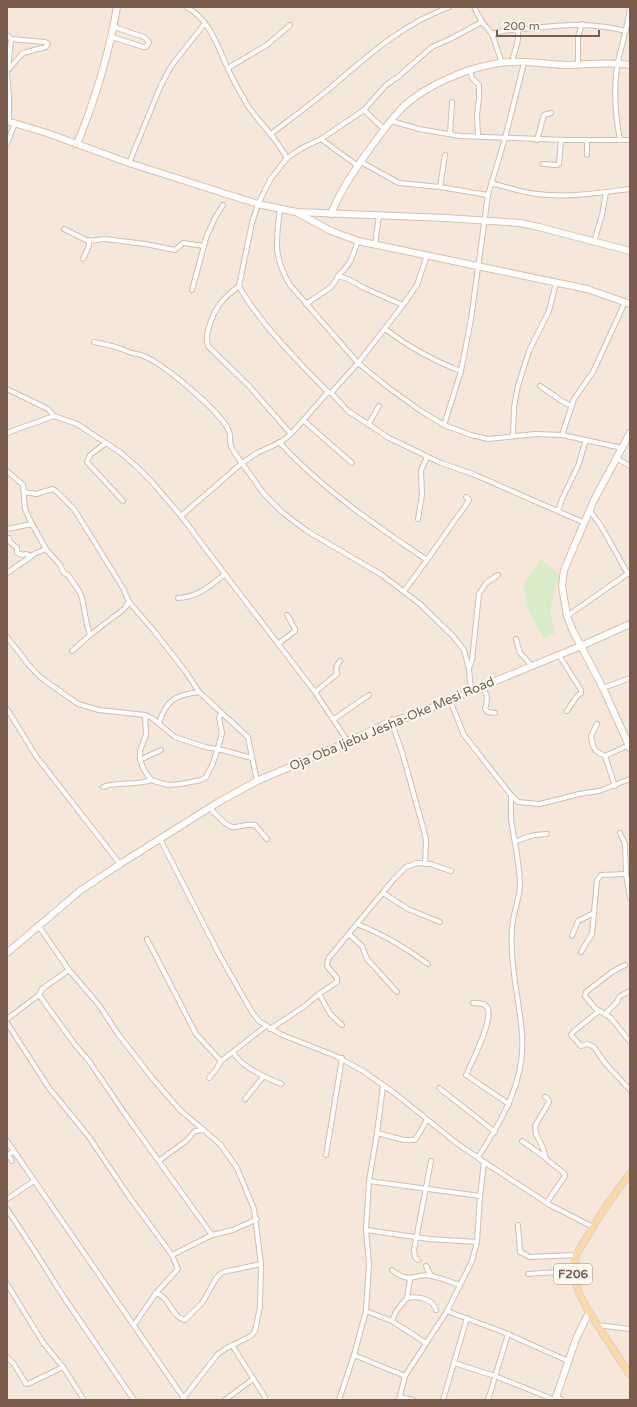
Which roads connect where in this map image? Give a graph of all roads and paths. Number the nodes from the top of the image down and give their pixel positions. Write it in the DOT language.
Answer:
graph roads {
  1 [pos="117,7"];
  2 [pos="186,7"];
  3 [pos="449,7"];
  4 [pos="474,7"];
  5 [pos="630,7"];
  6 [pos="482,22"];
  7 [pos="205,23"];
  8 [pos="582,24"];
  9 [pos="290,25"];
  10 [pos="114,27"];
  11 [pos="512,29"];
  12 [pos="626,31"];
  13 [pos="492,34"];
  14 [pos="7,35"];
  15 [pos="112,37"];
  16 [pos="11,39"];
  17 [pos="513,57"];
  18 [pos="502,63"];
  19 [pos="524,63"];
  20 [pos="618,63"];
  21 [pos="578,64"];
  22 [pos="630,65"];
  23 [pos="228,68"];
  24 [pos="7,70"];
  25 [pos="470,70"];
  26 [pos="452,102"];
  27 [pos="364,110"];
  28 [pos="551,113"];
  29 [pos="8,121"];
  30 [pos="390,121"];
  31 [pos="15,123"];
  32 [pos="384,129"];
  33 [pos="271,134"];
  34 [pos="450,134"];
  35 [pos="478,136"];
  36 [pos="505,138"];
  37 [pos="321,139"];
  38 [pos="537,140"];
  39 [pos="561,140"];
  40 [pos="587,140"];
  41 [pos="620,140"];
  42 [pos="630,140"];
  43 [pos="7,144"];
  44 [pos="77,144"];
  45 [pos="445,155"];
  46 [pos="587,155"];
  47 [pos="287,158"];
  48 [pos="129,163"];
  49 [pos="359,164"];
  50 [pos="542,164"];
  51 [pos="491,183"];
  52 [pos="440,187"];
  53 [pos="630,189"];
  54 [pos="606,192"];
  55 [pos="488,195"];
  56 [pos="258,204"];
  57 [pos="223,205"];
  58 [pos="280,209"];
  59 [pos="296,212"];
  60 [pos="331,214"];
  61 [pos="379,214"];
  62 [pos="484,220"];
  63 [pos="64,229"];
  64 [pos="89,240"];
  65 [pos="358,240"];
  66 [pos="594,242"];
  67 [pos="375,245"];
  68 [pos="204,246"];
  69 [pos="630,251"];
  70 [pos="428,255"];
  71 [pos="83,259"];
  72 [pos="479,265"];
  73 [pos="338,276"];
  74 [pos="556,283"];
  75 [pos="239,286"];
  76 [pos="192,290"];
  77 [pos="627,303"];
  78 [pos="306,304"];
  79 [pos="403,304"];
  80 [pos="385,329"];
  81 [pos="94,342"];
  82 [pos="358,363"];
  83 [pos="461,371"];
  84 [pos="540,386"];
  85 [pos="7,389"];
  86 [pos="329,392"];
  87 [pos="378,406"];
  88 [pos="571,406"];
  89 [pos="54,416"];
  90 [pos="303,420"];
  91 [pos="368,425"];
  92 [pos="444,425"];
  93 [pos="7,433"];
  94 [pos="630,433"];
  95 [pos="291,434"];
  96 [pos="562,435"];
  97 [pos="513,436"];
  98 [pos="586,440"];
  99 [pos="279,442"];
  100 [pos="106,443"];
  101 [pos="622,448"];
  102 [pos="427,457"];
  103 [pos="616,458"];
  104 [pos="242,463"];
  105 [pos="352,463"];
  106 [pos="630,466"];
  107 [pos="7,471"];
  108 [pos="24,492"];
  109 [pos="466,497"];
  110 [pos="123,501"];
  111 [pos="558,511"];
  112 [pos="590,511"];
  113 [pos="181,516"];
  114 [pos="418,519"];
  115 [pos="585,523"];
  116 [pos="32,524"];
  117 [pos="7,529"];
  118 [pos="8,538"];
  119 [pos="46,549"];
  120 [pos="28,559"];
  121 [pos="427,560"];
  122 [pos="7,573"];
  123 [pos="629,573"];
  124 [pos="225,574"];
  125 [pos="498,576"];
  126 [pos="404,591"];
  127 [pos="178,598"];
  128 [pos="129,602"];
  129 [pos="286,615"];
  130 [pos="567,616"];
  131 [pos="630,624"];
  132 [pos="90,635"];
  133 [pos="7,637"];
  134 [pos="516,639"];
  135 [pos="278,644"];
  136 [pos="581,646"];
  137 [pos="72,651"];
  138 [pos="559,655"];
  139 [pos="340,661"];
  140 [pos="532,666"];
  141 [pos="469,669"];
  142 [pos="630,678"];
  143 [pos="481,686"];
  144 [pos="603,688"];
  145 [pos="471,690"];
  146 [pos="199,692"];
  147 [pos="315,692"];
  148 [pos="369,695"];
  149 [pos="450,700"];
  150 [pos="7,709"];
  151 [pos="567,711"];
  152 [pos="221,713"];
  153 [pos="495,713"];
  154 [pos="145,715"];
  155 [pos="334,718"];
  156 [pos="391,721"];
  157 [pos="159,723"];
  158 [pos="596,724"];
  159 [pos="627,736"];
  160 [pos="348,742"];
  161 [pos="629,747"];
  162 [pos="217,749"];
  163 [pos="161,750"];
  164 [pos="605,756"];
  165 [pos="252,758"];
  166 [pos="140,760"];
  167 [pos="630,779"];
  168 [pos="152,780"];
  169 [pos="257,781"];
  170 [pos="615,786"];
  171 [pos="103,787"];
  172 [pos="511,795"];
  173 [pos="210,808"];
  174 [pos="620,833"];
  175 [pos="547,834"];
  176 [pos="160,839"];
  177 [pos="266,839"];
  178 [pos="516,841"];
  179 [pos="120,864"];
  180 [pos="424,864"];
  181 [pos="451,871"];
  182 [pos="626,874"];
  183 [pos="383,893"];
  184 [pos="630,898"];
  185 [pos="594,913"];
  186 [pos="440,922"];
  187 [pos="357,924"];
  188 [pos="38,925"];
  189 [pos="349,934"];
  190 [pos="572,936"];
  191 [pos="147,939"];
  192 [pos="581,952"];
  193 [pos="7,953"];
  194 [pos="428,964"];
  195 [pos="625,965"];
  196 [pos="69,970"];
  197 [pos="630,991"];
  198 [pos="397,992"];
  199 [pos="319,994"];
  200 [pos="39,995"];
  201 [pos="473,1003"];
  202 [pos="599,1011"];
  203 [pos="605,1014"];
  204 [pos="7,1019"];
  205 [pos="7,1022"];
  206 [pos="342,1025"];
  207 [pos="268,1028"];
  208 [pos="630,1042"];
  209 [pos="233,1052"];
  210 [pos="342,1058"];
  211 [pos="220,1061"];
  212 [pos="263,1077"];
  213 [pos="209,1078"];
  214 [pos="282,1084"];
  215 [pos="383,1086"];
  216 [pos="439,1088"];
  217 [pos="630,1090"];
  218 [pos="546,1097"];
  219 [pos="245,1099"];
  220 [pos="509,1104"];
  221 [pos="427,1120"];
  222 [pos="203,1130"];
  223 [pos="377,1132"];
  224 [pos="495,1132"];
  225 [pos="7,1141"];
  226 [pos="522,1141"];
  227 [pos="14,1151"];
  228 [pos="7,1155"];
  229 [pos="326,1155"];
  230 [pos="478,1157"];
  231 [pos="546,1159"];
  232 [pos="160,1160"];
  233 [pos="12,1161"];
  234 [pos="431,1161"];
  235 [pos="484,1162"];
  236 [pos="630,1173"];
  237 [pos="34,1181"];
  238 [pos="368,1181"];
  239 [pos="427,1189"];
  240 [pos="480,1196"];
  241 [pos="7,1199"];
  242 [pos="547,1202"];
  243 [pos="7,1209"];
  244 [pos="257,1219"];
  245 [pos="518,1225"];
  246 [pos="593,1227"];
  247 [pos="366,1230"];
  248 [pos="212,1235"];
  249 [pos="417,1237"];
  250 [pos="477,1242"];
  251 [pos="576,1255"];
  252 [pos="172,1256"];
  253 [pos="418,1260"];
  254 [pos="261,1264"];
  255 [pos="426,1266"];
  256 [pos="392,1270"];
  257 [pos="573,1271"];
  258 [pos="528,1274"];
  259 [pos="431,1276"];
  260 [pos="410,1279"];
  261 [pos="7,1284"];
  262 [pos="460,1285"];
  263 [pos="156,1293"];
  264 [pos="406,1298"];
  265 [pos="436,1310"];
  266 [pos="366,1311"];
  267 [pos="447,1311"];
  268 [pos="589,1312"];
  269 [pos="467,1318"];
  270 [pos="392,1321"];
  271 [pos="134,1325"];
  272 [pos="597,1325"];
  273 [pos="630,1329"];
  274 [pos="508,1334"];
  275 [pos="426,1343"];
  276 [pos="232,1345"];
  277 [pos="354,1355"];
  278 [pos="7,1357"];
  279 [pos="568,1361"];
  280 [pos="454,1363"];
  281 [pos="63,1368"];
  282 [pos="630,1375"];
  283 [pos="405,1376"];
  284 [pos="495,1376"];
  285 [pos="254,1379"];
  286 [pos="400,1398"];
  287 [pos="183,1399"];
  288 [pos="557,1399"];
  289 [pos="84,1400"];
  290 [pos="134,1400"];
  291 [pos="226,1400"];
  292 [pos="265,1400"];
  293 [pos="339,1400"];
  294 [pos="413,1400"];
  295 [pos="443,1400"];
  296 [pos="488,1400"];
  1 -- 10 [label="main road"];
  2 -- 7 [label="street"];
  3 -- 33 [label="street"];
  4 -- 6 [label="street"];
  5 -- 12 [label="street"];
  6 -- 13 [label="street"];
  6 -- 27 [label="street"];
  7 -- 23 [label="street"];
  7 -- 48 [label="street"];
  8 -- 11 [label="street"];
  8 -- 12 [label="street"];
  8 -- 21 [label="street"];
  9 -- 23 [label="street"];
  10 -- 15 [label="main road"];
  10 -- 15 [label="street"];
  11 -- 13 [label="street"];
  11 -- 17 [label="street"];
  12 -- 20 [label="street"];
  13 -- 18 [label="street"];
  14 -- 16 [label="street"];
  15 -- 44 [label="main road"];
  16 -- 24 [label="street"];
  16 -- 24 [label="street"];
  18 -- 19 [label="main road"];
  18 -- 25 [label="main road"];
  19 -- 21 [label="main road"];
  19 -- 36 [label="street"];
  20 -- 21 [label="main road"];
  20 -- 22 [label="main road"];
  20 -- 41 [label="street"];
  23 -- 33 [label="street"];
  24 -- 29 [label="street"];
  25 -- 30 [label="main road"];
  25 -- 35 [label="street"];
  26 -- 34 [label="street"];
  27 -- 32 [label="street"];
  27 -- 37 [label="street"];
  28 -- 38 [label="street"];
  29 -- 31 [label="main road"];
  30 -- 32 [label="main road"];
  30 -- 34 [label="street"];
  31 -- 43 [label="street"];
  31 -- 44 [label="main road"];
  32 -- 49 [label="main road"];
  33 -- 47 [label="street"];
  34 -- 35 [label="street"];
  35 -- 36 [label="street"];
  36 -- 38 [label="street"];
  36 -- 51 [label="street"];
  37 -- 47 [label="street"];
  37 -- 49 [label="street"];
  38 -- 39 [label="street"];
  39 -- 40 [label="street"];
  39 -- 50 [label="street"];
  40 -- 41 [label="street"];
  40 -- 46 [label="street"];
  41 -- 42 [label="street"];
  44 -- 48 [label="main road"];
  45 -- 52 [label="street"];
  47 -- 56 [label="street"];
  48 -- 56 [label="main road"];
  49 -- 52 [label="street"];
  49 -- 60 [label="main road"];
  51 -- 54 [label="street"];
  51 -- 55 [label="street"];
  52 -- 55 [label="street"];
  53 -- 54 [label="street"];
  54 -- 66 [label="street"];
  55 -- 62 [label="street"];
  56 -- 58 [label="main road"];
  56 -- 75 [label="street"];
  57 -- 68 [label="street"];
  58 -- 59 [label="main road"];
  58 -- 78 [label="street"];
  59 -- 60 [label="main road"];
  59 -- 65 [label="main road"];
  60 -- 61 [label="main road"];
  61 -- 62 [label="main road"];
  61 -- 67 [label="street"];
  62 -- 66 [label="main road"];
  62 -- 72 [label="street"];
  63 -- 64 [label="street"];
  64 -- 68 [label="street"];
  64 -- 71 [label="street"];
  65 -- 67 [label="main road"];
  65 -- 73 [label="street"];
  66 -- 69 [label="main road"];
  67 -- 70 [label="main road"];
  68 -- 76 [label="street"];
  70 -- 72 [label="main road"];
  70 -- 79 [label="street"];
  72 -- 74 [label="main road"];
  72 -- 83 [label="street"];
  73 -- 78 [label="street"];
  73 -- 79 [label="street"];
  74 -- 77 [label="main road"];
  74 -- 97 [label="street"];
  75 -- 86 [label="street"];
  75 -- 95 [label="street"];
  77 -- 88 [label="street"];
  78 -- 82 [label="street"];
  79 -- 80 [label="street"];
  80 -- 82 [label="street"];
  80 -- 83 [label="street"];
  81 -- 104 [label="street"];
  82 -- 86 [label="street"];
  82 -- 92 [label="street"];
  83 -- 92 [label="street"];
  84 -- 88 [label="street"];
  85 -- 89 [label="street"];
  86 -- 90 [label="street"];
  86 -- 91 [label="street"];
  87 -- 91 [label="street"];
  88 -- 96 [label="street"];
  89 -- 93 [label="street"];
  89 -- 100 [label="street"];
  90 -- 95 [label="street"];
  90 -- 105 [label="street"];
  91 -- 102 [label="street"];
  92 -- 97 [label="street"];
  94 -- 101 [label="main road"];
  95 -- 99 [label="street"];
  96 -- 97 [label="street"];
  96 -- 98 [label="street"];
  98 -- 101 [label="street"];
  98 -- 111 [label="street"];
  99 -- 104 [label="street"];
  99 -- 121 [label="street"];
  100 -- 110 [label="street"];
  100 -- 113 [label="street"];
  101 -- 103 [label="main road"];
  102 -- 111 [label="street"];
  102 -- 114 [label="street"];
  103 -- 106 [label="street"];
  103 -- 112 [label="main road"];
  104 -- 113 [label="street"];
  104 -- 126 [label="street"];
  107 -- 108 [label="street"];
  108 -- 116 [label="street"];
  108 -- 128 [label="street"];
  109 -- 121 [label="street"];
  111 -- 115 [label="street"];
  112 -- 115 [label="main road"];
  112 -- 123 [label="street"];
  113 -- 124 [label="street"];
  115 -- 130 [label="main road"];
  116 -- 117 [label="street"];
  116 -- 119 [label="street"];
  118 -- 120 [label="street"];
  119 -- 120 [label="street"];
  119 -- 132 [label="street"];
  120 -- 122 [label="street"];
  121 -- 126 [label="street"];
  123 -- 130 [label="street"];
  124 -- 127 [label="street"];
  124 -- 135 [label="street"];
  125 -- 141 [label="street"];
  126 -- 141 [label="street"];
  128 -- 132 [label="street"];
  128 -- 146 [label="street"];
  129 -- 135 [label="street"];
  130 -- 136 [label="main road"];
  131 -- 136 [label="main road, Oja Oba Ijebu Jesha-Oke Mesi Road"];
  132 -- 137 [label="street"];
  133 -- 154 [label="street"];
  134 -- 140 [label="street"];
  135 -- 147 [label="street"];
  136 -- 138 [label="main road, Oja Oba Ijebu Jesha-Oke Mesi Road"];
  136 -- 144 [label="main road"];
  138 -- 140 [label="main road, Oja Oba Ijebu Jesha-Oke Mesi Road"];
  138 -- 151 [label="street"];
  139 -- 147 [label="street"];
  140 -- 143 [label="main road, Oja Oba Ijebu Jesha-Oke Mesi Road"];
  141 -- 145 [label="street"];
  142 -- 144 [label="street"];
  143 -- 145 [label="main road, Oja Oba Ijebu Jesha-Oke Mesi Road"];
  143 -- 153 [label="street"];
  144 -- 159 [label="main road"];
  145 -- 149 [label="main road, Oja Oba Ijebu Jesha-Oke Mesi Road"];
  146 -- 152 [label="street"];
  146 -- 157 [label="street"];
  147 -- 155 [label="street"];
  148 -- 155 [label="street"];
  149 -- 156 [label="main road, Oja Oba Ijebu Jesha-Oke Mesi Road"];
  149 -- 172 [label="street"];
  150 -- 179 [label="street"];
  152 -- 162 [label="street"];
  152 -- 165 [label="street"];
  154 -- 157 [label="street"];
  154 -- 166 [label="street"];
  155 -- 160 [label="street"];
  156 -- 160 [label="main road, Oja Oba Ijebu Jesha-Oke Mesi Road"];
  156 -- 180 [label="street"];
  157 -- 162 [label="street"];
  158 -- 164 [label="street"];
  159 -- 161 [label="main road"];
  160 -- 169 [label="main road, Oja Oba Ijebu Jesha-Oke Mesi Road"];
  161 -- 164 [label="street"];
  162 -- 165 [label="street"];
  162 -- 168 [label="street"];
  163 -- 166 [label="street"];
  164 -- 170 [label="street"];
  165 -- 169 [label="street"];
  166 -- 168 [label="street"];
  167 -- 170 [label="street"];
  168 -- 171 [label="street"];
  169 -- 173 [label="main road, Oja Oba Ijebu Jesha-Oke Mesi Road"];
  170 -- 172 [label="street"];
  172 -- 178 [label="street"];
  173 -- 176 [label="main road, Oja Oba Ijebu Jesha-Oke Mesi Road"];
  173 -- 177 [label="street"];
  174 -- 182 [label="street"];
  175 -- 178 [label="street"];
  176 -- 179 [label="main road, Oja Oba Ijebu Jesha-Oke Mesi Road"];
  176 -- 207 [label="street"];
  178 -- 220 [label="street"];
  179 -- 188 [label="main road, Oja Oba Ijebu Jesha-Oke Mesi Road"];
  180 -- 181 [label="street"];
  180 -- 183 [label="street"];
  182 -- 184 [label="street"];
  182 -- 185 [label="street"];
  183 -- 186 [label="street"];
  183 -- 187 [label="street"];
  185 -- 190 [label="street"];
  185 -- 192 [label="street"];
  187 -- 189 [label="street"];
  187 -- 194 [label="street"];
  188 -- 193 [label="main road, Oja Oba Ijebu Jesha-Oke Mesi Road"];
  188 -- 196 [label="street"];
  189 -- 198 [label="street"];
  189 -- 199 [label="street"];
  191 -- 211 [label="street"];
  195 -- 202 [label="street"];
  196 -- 200 [label="street"];
  196 -- 222 [label="street"];
  197 -- 203 [label="street"];
  199 -- 206 [label="street"];
  199 -- 207 [label="street"];
  200 -- 204 [label="street"];
  200 -- 232 [label="street"];
  201 -- 220 [label="street"];
  202 -- 203 [label="street"];
  202 -- 217 [label="street"];
  203 -- 208 [label="street"];
  205 -- 252 [label="street"];
  207 -- 209 [label="street"];
  207 -- 210 [label="street"];
  209 -- 211 [label="street"];
  209 -- 212 [label="street"];
  210 -- 215 [label="street"];
  210 -- 229 [label="street"];
  211 -- 213 [label="street"];
  212 -- 214 [label="street"];
  212 -- 219 [label="street"];
  215 -- 221 [label="street"];
  215 -- 223 [label="street"];
  216 -- 224 [label="street"];
  218 -- 231 [label="street"];
  220 -- 224 [label="street"];
  221 -- 223 [label="street"];
  221 -- 230 [label="street"];
  222 -- 232 [label="street"];
  222 -- 244 [label="street"];
  223 -- 238 [label="street"];
  224 -- 230 [label="street"];
  225 -- 227 [label="street"];
  226 -- 231 [label="street"];
  227 -- 228 [label="street"];
  227 -- 237 [label="street"];
  228 -- 233 [label="street"];
  230 -- 235 [label="street"];
  231 -- 242 [label="street"];
  232 -- 248 [label="street"];
  234 -- 239 [label="street"];
  235 -- 240 [label="street"];
  235 -- 242 [label="street"];
  236 -- 246 [label="main road, F206"];
  237 -- 241 [label="street"];
  237 -- 271 [label="street"];
  238 -- 239 [label="street"];
  238 -- 247 [label="street"];
  239 -- 240 [label="street"];
  239 -- 249 [label="street"];
  240 -- 250 [label="street"];
  242 -- 246 [label="street"];
  243 -- 290 [label="street"];
  244 -- 248 [label="street"];
  244 -- 254 [label="street"];
  245 -- 251 [label="street"];
  246 -- 251 [label="main road, F206"];
  247 -- 249 [label="street"];
  247 -- 266 [label="street"];
  248 -- 252 [label="street"];
  249 -- 250 [label="street"];
  249 -- 253 [label="street"];
  250 -- 262 [label="street"];
  251 -- 257 [label="main road, F206"];
  252 -- 263 [label="street"];
  254 -- 263 [label="street"];
  254 -- 276 [label="street"];
  255 -- 259 [label="street"];
  256 -- 260 [label="street"];
  257 -- 258 [label="street"];
  257 -- 268 [label="main road, F206"];
  259 -- 260 [label="street"];
  259 -- 262 [label="street"];
  260 -- 264 [label="street"];
  261 -- 281 [label="street"];
  262 -- 267 [label="street"];
  263 -- 271 [label="street"];
  264 -- 265 [label="street"];
  264 -- 270 [label="street"];
  266 -- 270 [label="street"];
  266 -- 277 [label="street"];
  267 -- 269 [label="street"];
  267 -- 275 [label="street"];
  268 -- 272 [label="main road, F206"];
  268 -- 279 [label="main road"];
  269 -- 274 [label="street"];
  269 -- 280 [label="street"];
  270 -- 275 [label="street"];
  271 -- 287 [label="street"];
  272 -- 273 [label="street"];
  272 -- 282 [label="main road, F206"];
  274 -- 279 [label="street"];
  274 -- 284 [label="street"];
  275 -- 283 [label="street"];
  276 -- 285 [label="street"];
  276 -- 287 [label="street"];
  277 -- 283 [label="street"];
  277 -- 293 [label="street"];
  278 -- 281 [label="street"];
  279 -- 288 [label="main road"];
  280 -- 284 [label="street"];
  280 -- 295 [label="street"];
  281 -- 289 [label="street"];
  283 -- 286 [label="street"];
  284 -- 288 [label="street"];
  284 -- 296 [label="street"];
  285 -- 291 [label="street"];
  285 -- 292 [label="street"];
  286 -- 294 [label="street"];
}
